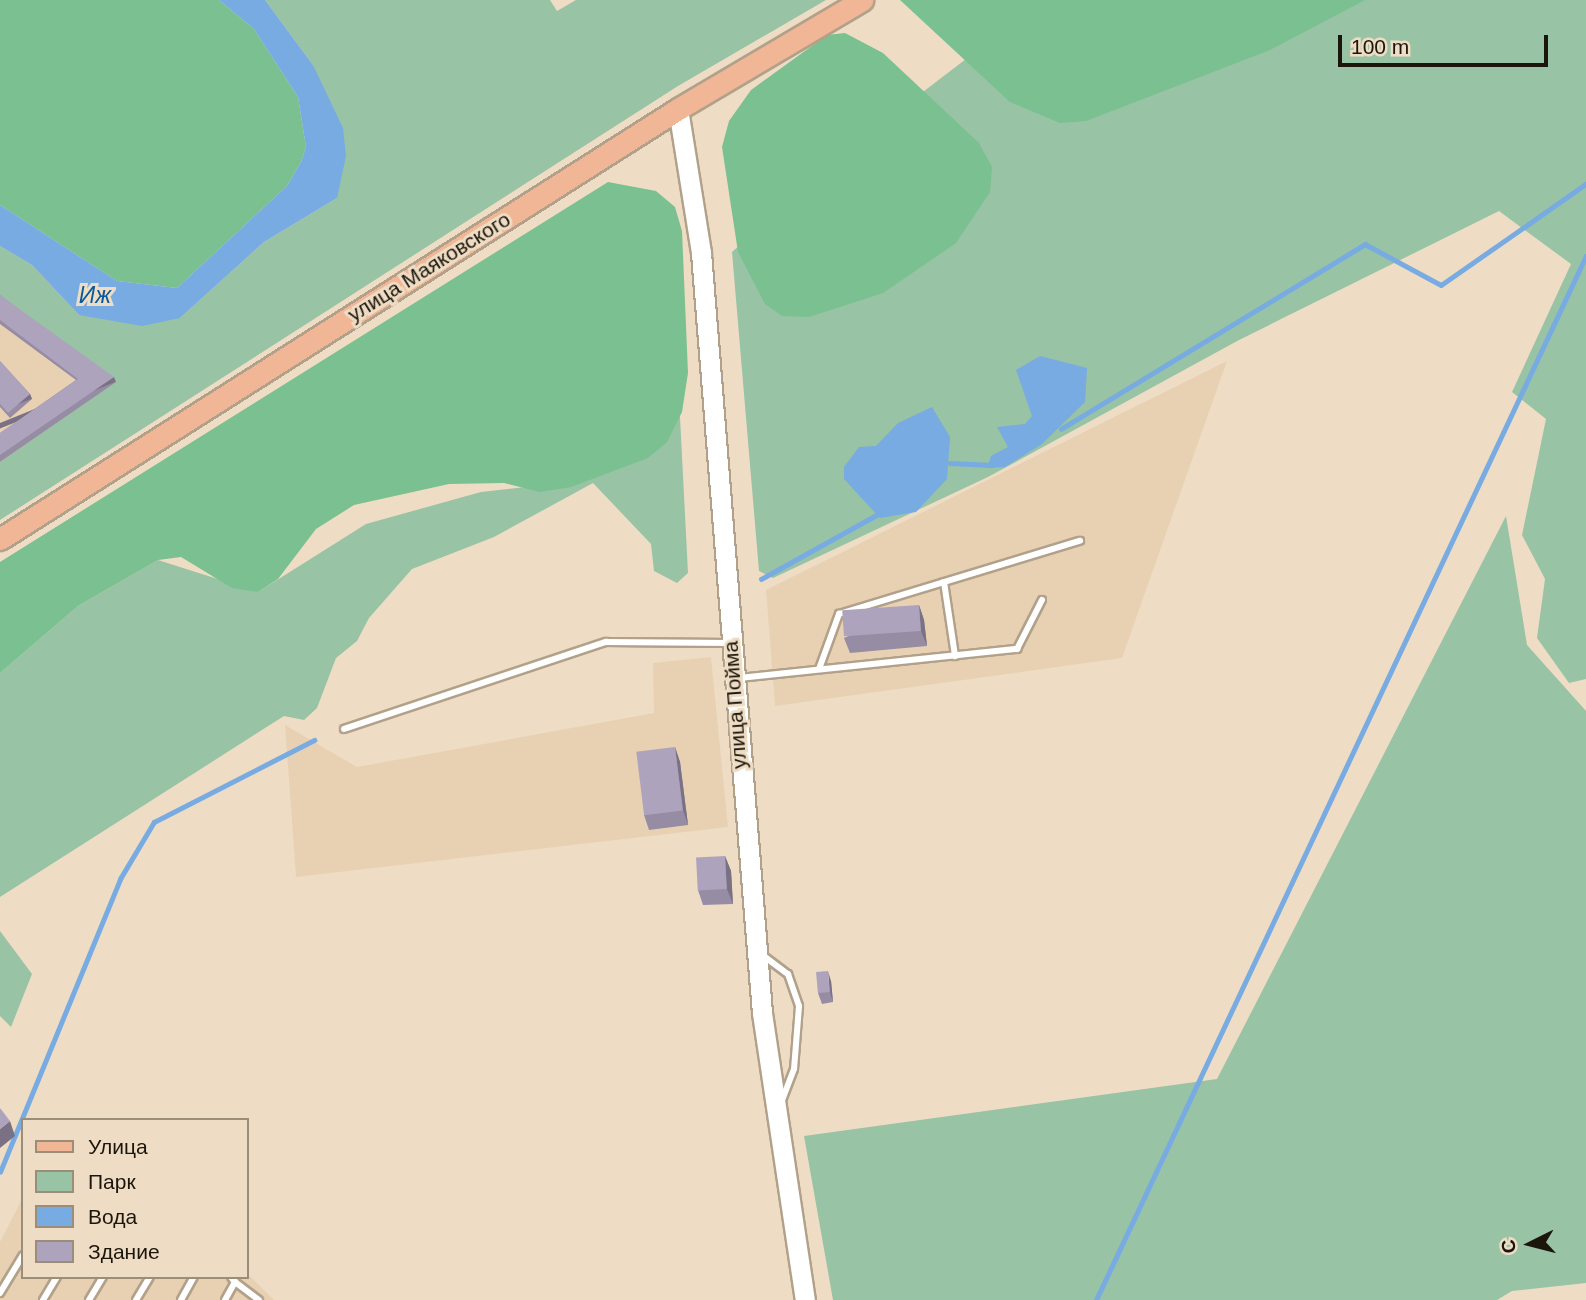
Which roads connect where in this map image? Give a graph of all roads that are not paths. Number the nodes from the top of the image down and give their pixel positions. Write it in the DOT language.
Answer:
graph roads {
  1 [pos="862,0"];
  2 [pos="678,109"];
  3 [pos="0,539"];
  4 [pos="1080,541"];
  5 [pos="944,582"];
  6 [pos="1042,600"];
  7 [pos="730,643"];
  8 [pos="955,656"];
  9 [pos="819,669"];
  10 [pos="733,678"];
  11 [pos="344,729"];
  12 [pos="756,950"];
  13 [pos="775,1116"];
  14 [pos="21,1258"];
  15 [pos="56,1279"];
  16 [pos="102,1279"];
  17 [pos="149,1279"];
  18 [pos="193,1279"];
  19 [pos="233,1280"];
  20 [pos="0,1293"];
  21 [pos="43,1300"];
  22 [pos="89,1300"];
  23 [pos="136,1300"];
  24 [pos="181,1300"];
  25 [pos="225,1300"];
  26 [pos="259,1300"];
  27 [pos="805,1300"];
  1 -- 2 [label="main road, улица Маяковского"];
  2 -- 3 [label="main road, улица Маяковского"];
  2 -- 7 [label="main road, улица Пойма"];
  4 -- 5 [label="lane"];
  5 -- 8 [label="lane"];
  5 -- 9 [label="lane"];
  6 -- 8 [label="lane"];
  7 -- 10 [label="main road, улица Пойма"];
  7 -- 11 [label="lane"];
  8 -- 9 [label="lane"];
  9 -- 10 [label="lane"];
  10 -- 12 [label="main road, улица Пойма"];
  12 -- 13 [label="main road, улица Пойма"];
  12 -- 13 [label="lane"];
  13 -- 27 [label="main road, улица Пойма"];
  14 -- 20 [label="lane"];
  15 -- 21 [label="lane"];
  16 -- 22 [label="lane"];
  17 -- 23 [label="lane"];
  18 -- 24 [label="lane"];
  19 -- 25 [label="lane"];
  19 -- 26 [label="lane"];
}
